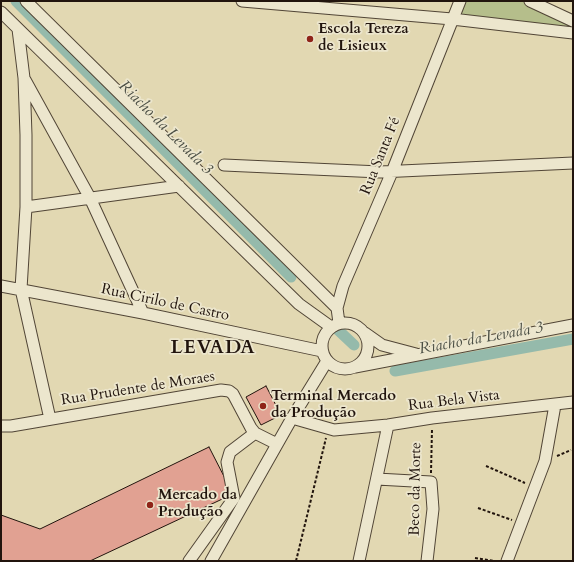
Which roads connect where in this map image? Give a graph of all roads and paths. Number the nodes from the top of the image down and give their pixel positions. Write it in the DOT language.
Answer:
graph roads {
  1 [pos="26,1"];
  2 [pos="242,1"];
  3 [pos="460,1"];
  4 [pos="530,1"];
  5 [pos="1,12"];
  6 [pos="452,19"];
  7 [pos="573,21"];
  8 [pos="18,29"];
  9 [pos="573,33"];
  10 [pos="24,78"];
  11 [pos="573,163"];
  12 [pos="224,165"];
  13 [pos="392,172"];
  14 [pos="179,186"];
  15 [pos="90,198"];
  16 [pos="26,207"];
  17 [pos="1,286"];
  18 [pos="20,289"];
  19 [pos="336,308"];
  20 [pos="143,313"];
  21 [pos="335,325"];
  22 [pos="573,325"];
  23 [pos="365,333"];
  24 [pos="419,354"];
  25 [pos="325,356"];
  26 [pos="355,367"];
  27 [pos="564,404"];
  28 [pos="573,410"];
  29 [pos="292,418"];
  30 [pos="432,418"];
  31 [pos="50,419"];
  32 [pos="1,426"];
  33 [pos="388,426"];
  34 [pos="328,430"];
  35 [pos="255,433"];
  36 [pos="277,444"];
  37 [pos="571,450"];
  38 [pos="545,461"];
  39 [pos="486,466"];
  40 [pos="377,479"];
  41 [pos="431,482"];
  42 [pos="536,487"];
  43 [pos="478,508"];
  44 [pos="521,523"];
  45 [pos="475,558"];
  46 [pos="189,561"];
  47 [pos="212,561"];
  48 [pos="296,561"];
  49 [pos="359,561"];
  50 [pos="427,561"];
  51 [pos="494,561"];
  52 [pos="507,561"];
  1 -- 19 [label="street"];
  2 -- 6 [label="street"];
  3 -- 6 [label="street, Rua Santa Fé"];
  4 -- 7 [label="street"];
  5 -- 8 [label="street"];
  6 -- 9 [label="street"];
  6 -- 13 [label="street, Rua Santa Fé"];
  8 -- 10 [label="street"];
  8 -- 14 [label="street"];
  10 -- 15 [label="street"];
  10 -- 16 [label="street"];
  11 -- 13 [label="street"];
  12 -- 13 [label="street"];
  13 -- 19 [label="street, Rua Santa Fé"];
  14 -- 15 [label="street"];
  14 -- 21 [label="street"];
  15 -- 16 [label="street"];
  15 -- 20 [label="street"];
  16 -- 18 [label="street"];
  17 -- 18 [label="street, Rua Cirilo de Castro"];
  18 -- 20 [label="street, Rua Cirilo de Castro"];
  18 -- 31 [label="street"];
  19 -- 21 [label="street, Rua Santa Fé"];
  20 -- 25 [label="street, Rua Cirilo de Castro"];
  21 -- 23 [label="street"];
  21 -- 25 [label="street"];
  22 -- 24 [label="street"];
  23 -- 24 [label="street"];
  23 -- 26 [label="street"];
  24 -- 26 [label="street"];
  25 -- 26 [label="street"];
  25 -- 29 [label="street"];
  27 -- 28 [label="street"];
  27 -- 30 [label="street, Rua Bela Vista"];
  27 -- 38 [label="street"];
  29 -- 34 [label="street, Rua Bela Vista"];
  29 -- 36 [label="street"];
  30 -- 33 [label="street, Rua Bela Vista"];
  30 -- 41 [label="path, Beco da Morte"];
  31 -- 32 [label="street, Rua Prudente de Moraes"];
  31 -- 35 [label="street, Rua Prudente de Moraes"];
  33 -- 34 [label="street, Rua Bela Vista"];
  33 -- 40 [label="street"];
  34 -- 48 [label="path"];
  35 -- 36 [label="street"];
  35 -- 46 [label="street"];
  36 -- 47 [label="street"];
  37 -- 38 [label="path"];
  38 -- 42 [label="street"];
  39 -- 42 [label="path"];
  40 -- 41 [label="street"];
  40 -- 49 [label="street"];
  41 -- 50 [label="street, Beco da Morte"];
  42 -- 44 [label="street"];
  43 -- 44 [label="path"];
  44 -- 52 [label="street"];
  45 -- 51 [label="path"];
}
